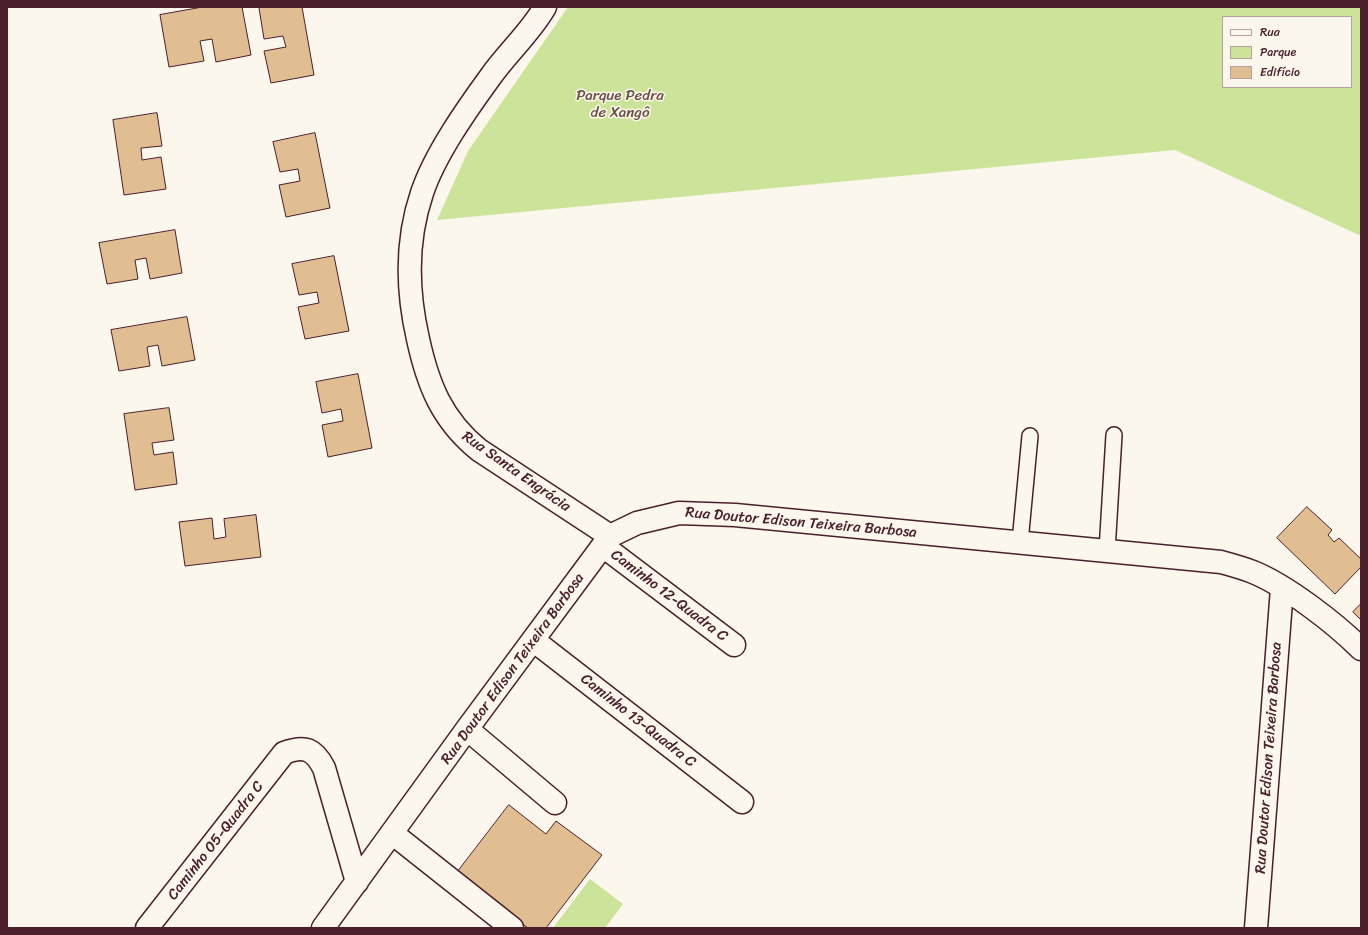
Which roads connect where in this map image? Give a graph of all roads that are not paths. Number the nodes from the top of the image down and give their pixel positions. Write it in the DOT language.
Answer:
graph roads {
  1 [pos="545,7"];
  2 [pos="1114,435"];
  3 [pos="1030,436"];
  4 [pos="607,541"];
  5 [pos="1020,542"];
  6 [pos="1107,550"];
  7 [pos="1282,588"];
  8 [pos="533,640"];
  9 [pos="734,645"];
  10 [pos="1361,649"];
  11 [pos="467,729"];
  12 [pos="742,802"];
  13 [pos="555,803"];
  14 [pos="392,833"];
  15 [pos="358,882"];
  16 [pos="326,927"];
  17 [pos="148,928"];
  18 [pos="512,928"];
  19 [pos="1256,928"];
  1 -- 4 [label="street, Rua Santa Engrácia"];
  2 -- 6 [label="lane"];
  3 -- 5 [label="lane"];
  4 -- 5 [label="street, Rua Doutor Edison Teixeira Barbosa"];
  4 -- 8 [label="street, Rua Doutor Edison Teixeira Barbosa"];
  4 -- 9 [label="street, Caminho 12-Quadra C"];
  5 -- 6 [label="street, Rua Doutor Edison Teixeira Barbosa"];
  6 -- 7 [label="street, Rua Doutor Edison Teixeira Barbosa"];
  7 -- 10 [label="street, Rua Doutor Edison Teixeira Barbosa"];
  7 -- 19 [label="street, Rua Doutor Edison Teixeira Barbosa"];
  8 -- 11 [label="street, Rua Doutor Edison Teixeira Barbosa"];
  8 -- 12 [label="street, Caminho 13-Quadra C"];
  11 -- 13 [label="street"];
  11 -- 14 [label="street, Rua Doutor Edison Teixeira Barbosa"];
  14 -- 15 [label="street, Rua Doutor Edison Teixeira Barbosa"];
  14 -- 18 [label="street"];
  15 -- 16 [label="street, Rua Doutor Edison Teixeira Barbosa"];
  15 -- 17 [label="street, Caminho 05-Quadra C"];
}
